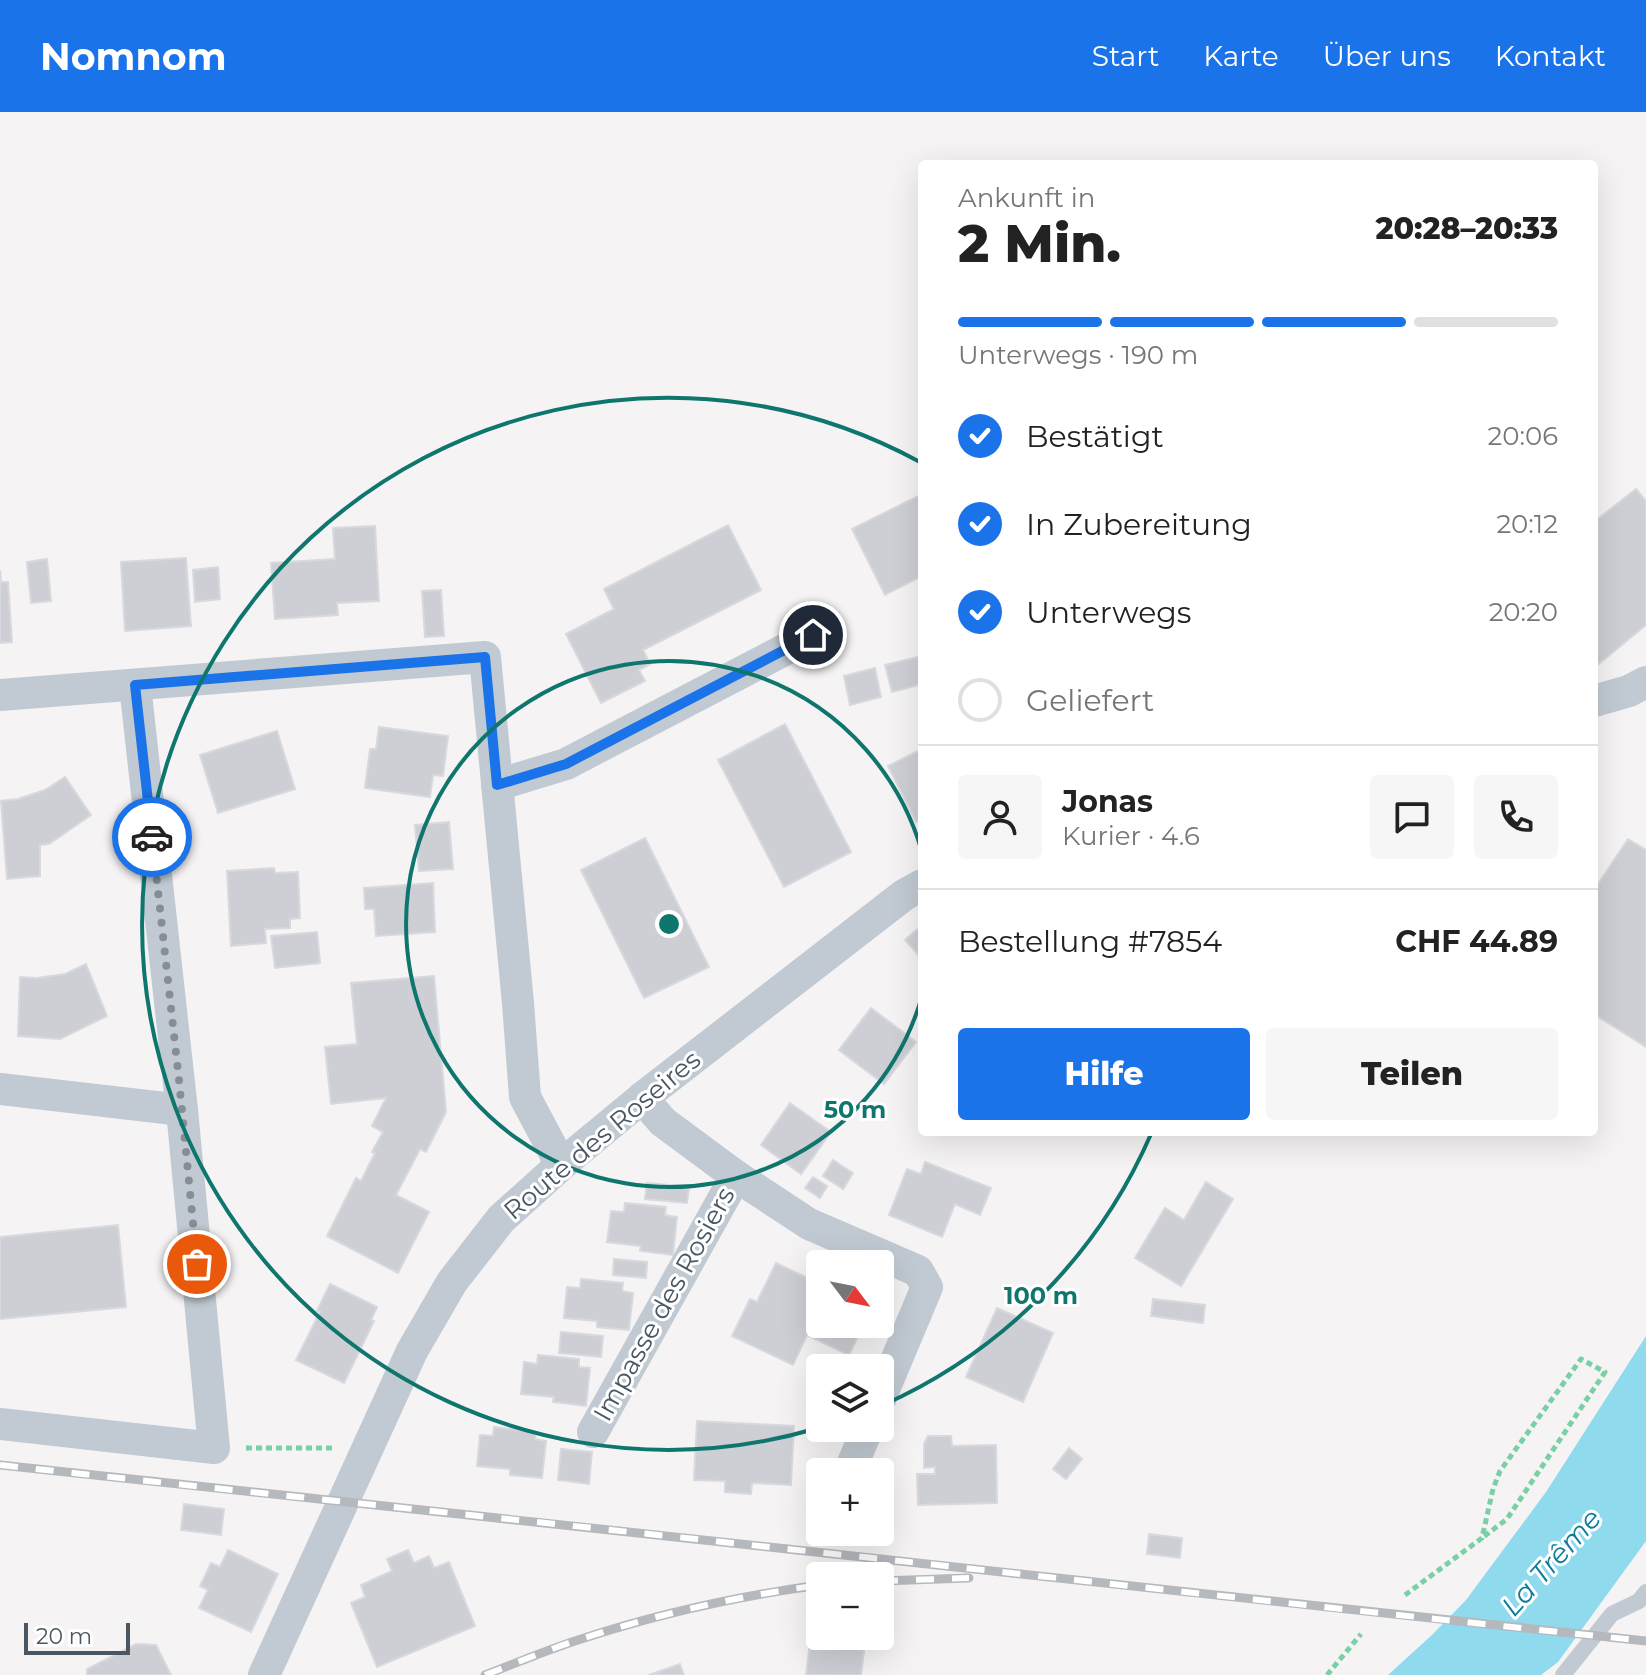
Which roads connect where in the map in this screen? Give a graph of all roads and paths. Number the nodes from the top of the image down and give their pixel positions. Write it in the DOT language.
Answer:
graph roads {
  1 [pos="813,635"];
  2 [pos="1646,682"];
  3 [pos="135,685"];
  4 [pos="0,695"];
  5 [pos="1598,700"];
  6 [pos="497,785"];
  7 [pos="918,887"];
  8 [pos="0,1089"];
  9 [pos="642,1098"];
  10 [pos="182,1110"];
  11 [pos="561,1165"];
  12 [pos="736,1176"];
  13 [pos="894,1366"];
  14 [pos="0,1424"];
  15 [pos="593,1432"];
  16 [pos="214,1448"];
  17 [pos="334,1448"];
  18 [pos="1482,1538"];
  19 [pos="1646,1592"];
  20 [pos="1405,1595"];
  21 [pos="1361,1634"];
  22 [pos="264,1675"];
  23 [pos="1327,1675"];
  24 [pos="1563,1675"];
  1 -- 6 [label="street"];
  2 -- 5 [label="street"];
  3 -- 4 [label="street"];
  3 -- 6 [label="street"];
  3 -- 10 [label="street"];
  6 -- 11 [label="street"];
  7 -- 9 [label="street, Route des Roseires"];
  8 -- 10 [label="street"];
  9 -- 11 [label="street, Route des Roseires"];
  9 -- 12 [label="street, Impasse des Rosiers"];
  10 -- 16 [label="street"];
  11 -- 22 [label="street, Route des Roseires"];
  12 -- 13 [label="street, Impasse des Rosiers"];
  12 -- 15 [label="street, Impasse des Rosiers"];
  14 -- 16 [label="street"];
  16 -- 17 [label="path"];
  18 -- 18 [label="path"];
  18 -- 20 [label="path"];
  19 -- 24 [label="lane"];
  21 -- 23 [label="path"];
}
